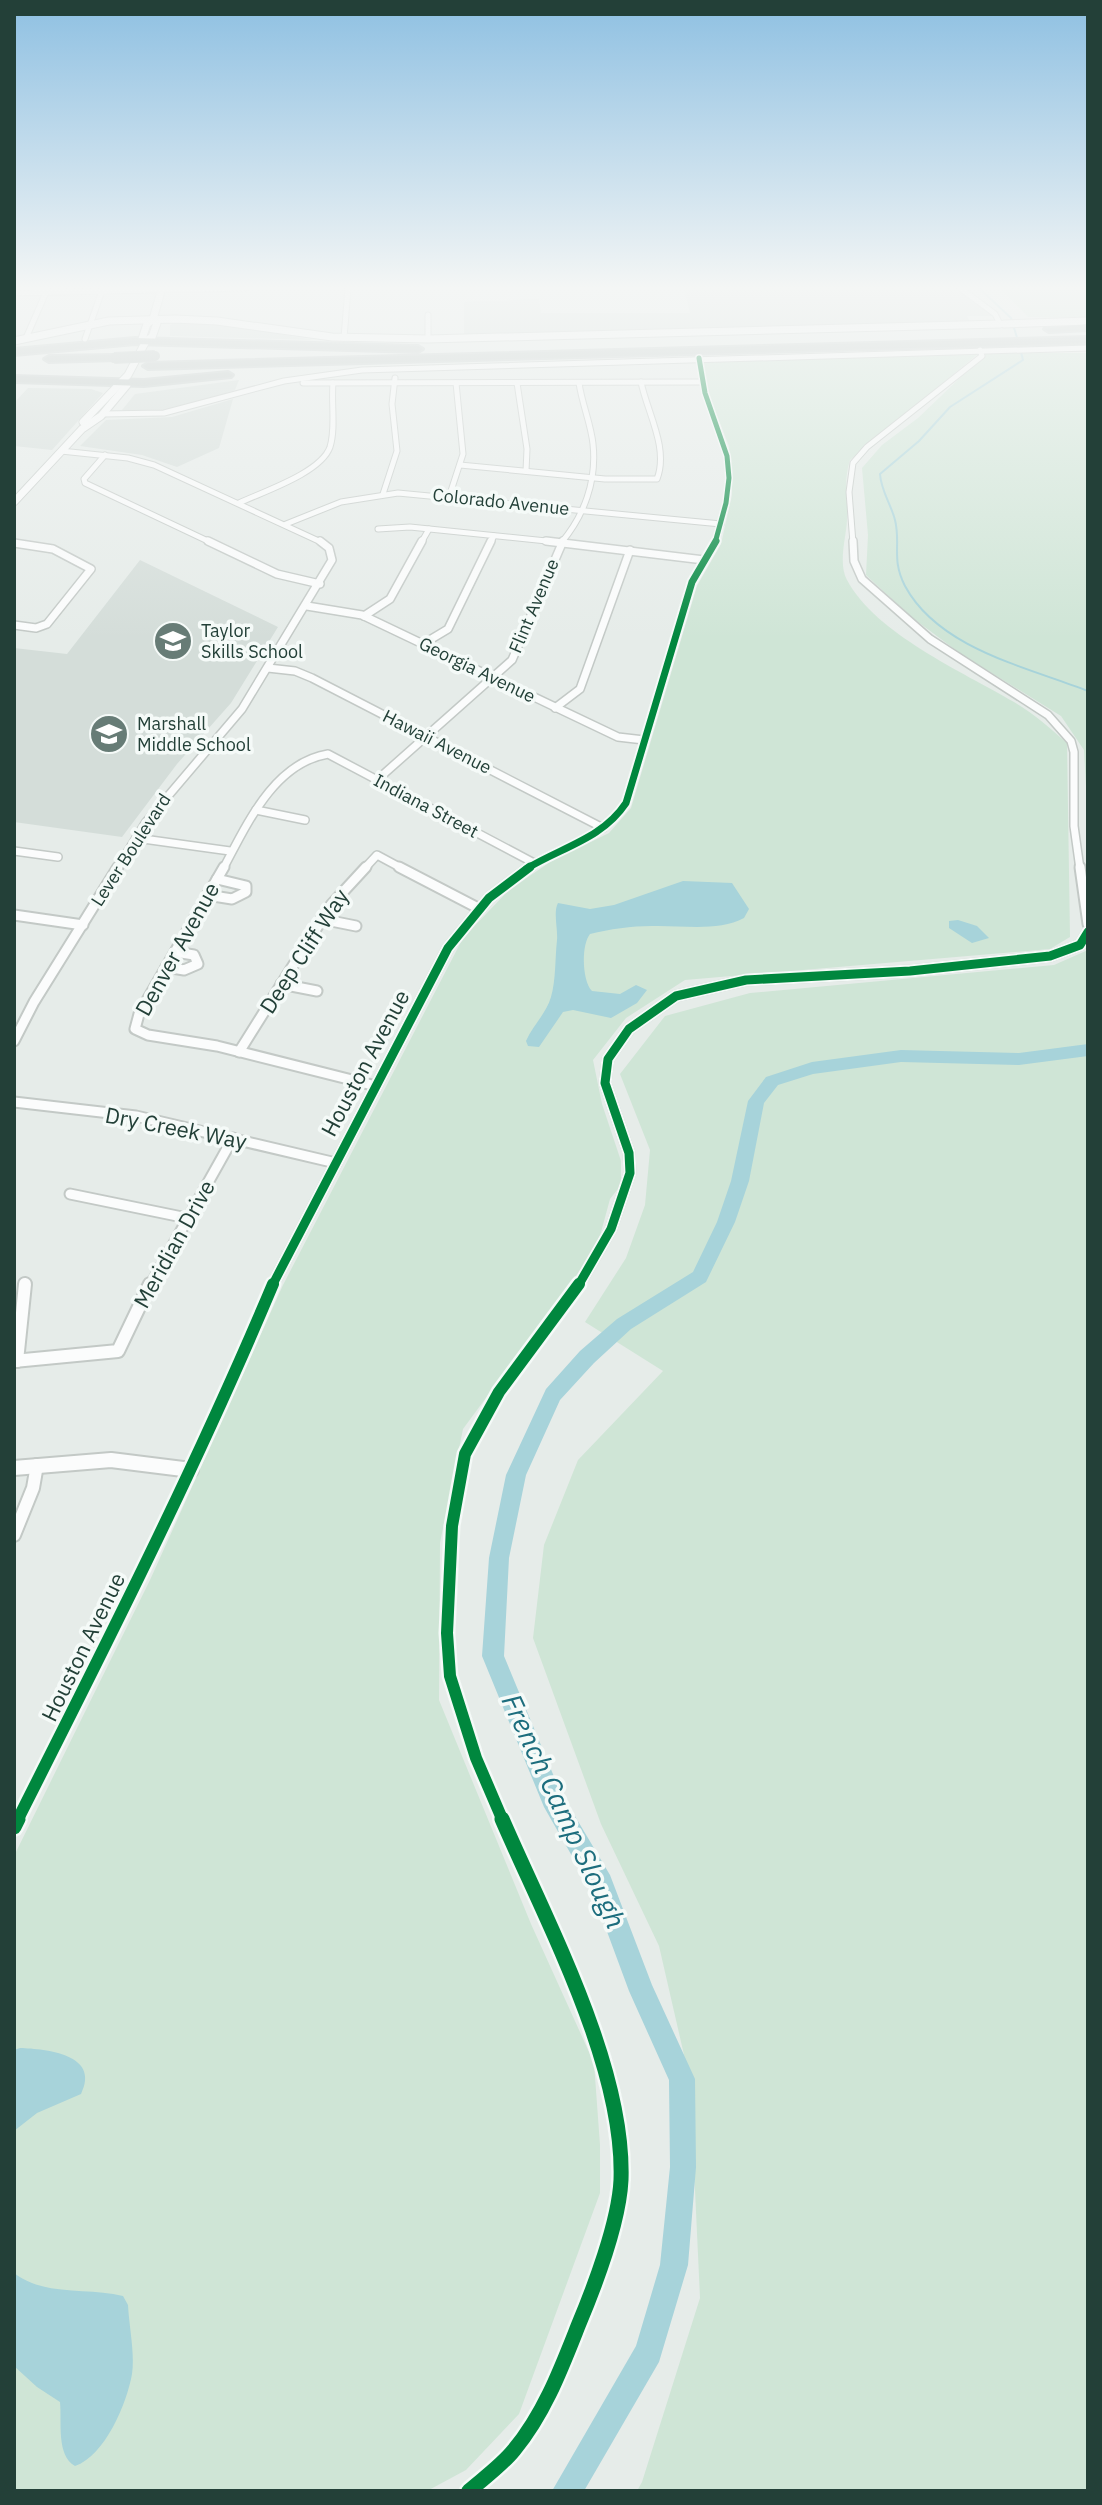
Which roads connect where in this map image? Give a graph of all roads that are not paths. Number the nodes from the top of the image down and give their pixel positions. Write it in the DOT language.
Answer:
graph roads {
  1 [pos="99,404"];
  2 [pos="98,405"];
  3 [pos="110,405"];
  4 [pos="202,405"];
  5 [pos="332,405"];
  6 [pos="392,405"];
  7 [pos="456,405"];
  8 [pos="519,405"];
  9 [pos="582,405"];
  10 [pos="647,405"];
  11 [pos="710,405"];
  12 [pos="920,405"];
  13 [pos="102,414"];
  14 [pos="83,425"];
  15 [pos="61,451"];
  16 [pos="105,455"];
  17 [pos="460,465"];
  18 [pos="526,471"];
  19 [pos="593,478"];
  20 [pos="383,494"];
  21 [pos="449,497"];
  22 [pos="14,502"];
  23 [pos="239,503"];
  24 [pos="582,510"];
  25 [pos="286,524"];
  26 [pos="721,524"];
  27 [pos="378,529"];
  28 [pos="429,529"];
  29 [pos="494,536"];
  30 [pos="14,543"];
  31 [pos="561,543"];
  32 [pos="630,550"];
  33 [pos="704,560"];
  34 [pos="320,584"];
  35 [pos="307,606"];
  36 [pos="364,616"];
  37 [pos="14,625"];
  38 [pos="423,644"];
  39 [pos="268,668"];
  40 [pos="493,678"];
  41 [pos="555,708"];
  42 [pos="427,737"];
  43 [pos="644,740"];
  44 [pos="317,754"];
  45 [pos="377,780"];
  46 [pos="256,810"];
  47 [pos="305,820"];
  48 [pos="603,828"];
  49 [pos="136,838"];
  50 [pos="14,851"];
  51 [pos="230,851"];
  52 [pos="58,857"];
  53 [pos="534,863"];
  54 [pos="217,879"];
  55 [pos="207,895"];
  56 [pos="478,908"];
  57 [pos="14,915"];
  58 [pos="321,919"];
  59 [pos="1088,924"];
  60 [pos="83,925"];
  61 [pos="356,926"];
  62 [pos="1088,932"];
  63 [pos="175,952"];
  64 [pos="166,967"];
  65 [pos="281,984"];
  66 [pos="317,991"];
  67 [pos="16,1030"];
  68 [pos="14,1041"];
  69 [pos="239,1052"];
  70 [pos="376,1086"];
  71 [pos="14,1102"];
  72 [pos="233,1138"];
  73 [pos="336,1163"];
  74 [pos="70,1194"];
  75 [pos="187,1218"];
  76 [pos="25,1284"];
  77 [pos="15,1361"];
  78 [pos="37,1465"];
  79 [pos="14,1468"];
  80 [pos="191,1470"];
  81 [pos="14,1535"];
  82 [pos="15,1821"];
  83 [pos="469,2491"];
  1 -- 13 [label="street"];
  2 -- 14 [label="street"];
  3 -- 13 [label="street"];
  4 -- 13 [label="street"];
  5 -- 23 [label="street"];
  6 -- 20 [label="street"];
  7 -- 17 [label="street"];
  8 -- 18 [label="street"];
  9 -- 19 [label="street, Flint Avenue"];
  10 -- 19 [label="street"];
  11 -- 26 [label="street, Houston Avenue"];
  12 -- 59 [label="street"];
  13 -- 14 [label="street"];
  14 -- 15 [label="street"];
  15 -- 16 [label="street, Lever Boulevard"];
  15 -- 22 [label="street"];
  16 -- 23 [label="street, Lever Boulevard"];
  16 -- 34 [label="street"];
  17 -- 18 [label="street"];
  17 -- 21 [label="street"];
  18 -- 19 [label="street"];
  19 -- 24 [label="street, Flint Avenue"];
  20 -- 21 [label="street, Colorado Avenue"];
  20 -- 25 [label="street, Colorado Avenue"];
  21 -- 24 [label="street, Colorado Avenue"];
  23 -- 25 [label="street, Lever Boulevard"];
  24 -- 26 [label="street, Colorado Avenue"];
  24 -- 31 [label="street, Flint Avenue"];
  25 -- 34 [label="street, Lever Boulevard"];
  26 -- 33 [label="street, Houston Avenue"];
  27 -- 28 [label="street"];
  28 -- 29 [label="street"];
  28 -- 36 [label="street"];
  29 -- 31 [label="street"];
  29 -- 38 [label="street"];
  30 -- 37 [label="street"];
  31 -- 32 [label="street"];
  31 -- 40 [label="street, Flint Avenue"];
  32 -- 33 [label="street"];
  32 -- 41 [label="street"];
  33 -- 43 [label="street, Houston Avenue"];
  34 -- 35 [label="street, Lever Boulevard"];
  35 -- 36 [label="street, Georgia Avenue"];
  35 -- 39 [label="street, Lever Boulevard"];
  36 -- 38 [label="street, Georgia Avenue"];
  38 -- 40 [label="street, Georgia Avenue"];
  39 -- 42 [label="street, Hawaii Avenue"];
  39 -- 49 [label="street, Lever Boulevard"];
  40 -- 41 [label="street, Georgia Avenue"];
  40 -- 42 [label="street, Flint Avenue"];
  41 -- 43 [label="street, Georgia Avenue"];
  42 -- 45 [label="street, Flint Avenue"];
  42 -- 48 [label="street, Hawaii Avenue"];
  43 -- 48 [label="street, Houston Avenue"];
  44 -- 45 [label="street, Indiana Street"];
  44 -- 46 [label="street, Denver Avenue"];
  45 -- 53 [label="street, Indiana Street"];
  46 -- 47 [label="street"];
  46 -- 51 [label="street, Denver Avenue"];
  48 -- 53 [label="street, Houston Avenue"];
  49 -- 51 [label="street"];
  49 -- 60 [label="street, Lever Boulevard"];
  50 -- 52 [label="street"];
  51 -- 54 [label="street, Denver Avenue"];
  53 -- 56 [label="street, Houston Avenue"];
  54 -- 55 [label="street, Denver Avenue"];
  54 -- 55 [label="street"];
  55 -- 63 [label="street, Denver Avenue"];
  56 -- 58 [label="street, Deep Cliff Way"];
  56 -- 70 [label="street, Houston Avenue"];
  57 -- 60 [label="street"];
  58 -- 61 [label="street"];
  58 -- 65 [label="street, Deep Cliff Way"];
  60 -- 67 [label="street, Lever Boulevard"];
  62 -- 83 [label="street"];
  63 -- 64 [label="street, Denver Avenue"];
  63 -- 64 [label="street"];
  64 -- 69 [label="street, Denver Avenue"];
  65 -- 66 [label="street"];
  65 -- 69 [label="street, Deep Cliff Way"];
  67 -- 68 [label="street, Lever Boulevard"];
  69 -- 70 [label="street, Denver Avenue"];
  70 -- 73 [label="street, Houston Avenue"];
  71 -- 72 [label="street, Dry Creek Way"];
  72 -- 73 [label="street, Dry Creek Way"];
  72 -- 75 [label="street, Meridian Drive"];
  73 -- 80 [label="street, Houston Avenue"];
  74 -- 75 [label="street"];
  75 -- 77 [label="street, Meridian Drive"];
  76 -- 77 [label="street"];
  78 -- 79 [label="street"];
  78 -- 80 [label="street"];
  78 -- 81 [label="street"];
  80 -- 82 [label="street, Houston Avenue"];
}
